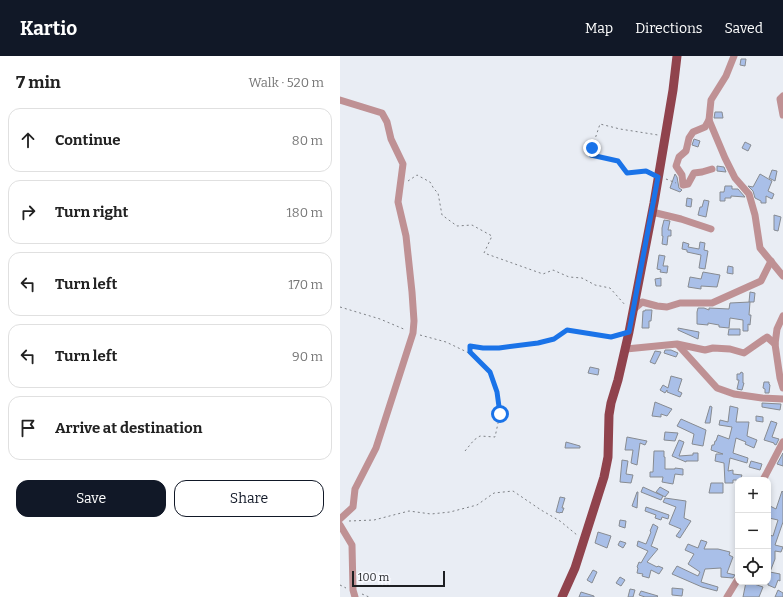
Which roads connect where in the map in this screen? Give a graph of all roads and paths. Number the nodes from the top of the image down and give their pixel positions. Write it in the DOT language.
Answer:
graph roads {
  1 [pos="677,56"];
  2 [pos="734,56"];
  3 [pos="783,96"];
  4 [pos="340,100"];
  5 [pos="783,115"];
  6 [pos="709,120"];
  7 [pos="665,136"];
  8 [pos="712,169"];
  9 [pos="658,177"];
  10 [pos="683,185"];
  11 [pos="400,188"];
  12 [pos="652,212"];
  13 [pos="711,229"];
  14 [pos="771,261"];
  15 [pos="782,274"];
  16 [pos="340,307"];
  17 [pos="634,309"];
  18 [pos="783,316"];
  19 [pos="629,332"];
  20 [pos="413,333"];
  21 [pos="677,344"];
  22 [pos="775,344"];
  23 [pos="626,349"];
  24 [pos="471,353"];
  25 [pos="783,388"];
  26 [pos="783,399"];
  27 [pos="783,442"];
  28 [pos="465,452"];
  29 [pos="765,477"];
  30 [pos="343,520"];
  31 [pos="340,525"];
  32 [pos="583,540"];
  33 [pos="735,584"];
  34 [pos="355,597"];
  35 [pos="562,597"];
  36 [pos="727,597"];
  1 -- 7 [label="main road"];
  2 -- 6 [label="street"];
  3 -- 5 [label="street"];
  4 -- 11 [label="street"];
  6 -- 10 [label="street"];
  6 -- 14 [label="street"];
  7 -- 9 [label="main road"];
  7 -- 9 [label="path"];
  8 -- 10 [label="street"];
  9 -- 10 [label="path"];
  9 -- 12 [label="main road"];
  11 -- 17 [label="path"];
  11 -- 20 [label="street"];
  12 -- 13 [label="street"];
  12 -- 17 [label="main road"];
  14 -- 15 [label="street"];
  14 -- 17 [label="street"];
  16 -- 20 [label="path"];
  17 -- 19 [label="main road"];
  18 -- 22 [label="street"];
  19 -- 23 [label="main road"];
  19 -- 24 [label="path"];
  20 -- 24 [label="path"];
  20 -- 30 [label="street"];
  21 -- 22 [label="street"];
  21 -- 23 [label="street"];
  21 -- 26 [label="street"];
  22 -- 25 [label="street"];
  23 -- 32 [label="main road"];
  24 -- 28 [label="path"];
  27 -- 29 [label="street"];
  30 -- 32 [label="path"];
  31 -- 34 [label="street"];
  32 -- 35 [label="main road"];
  33 -- 36 [label="street"];
}
